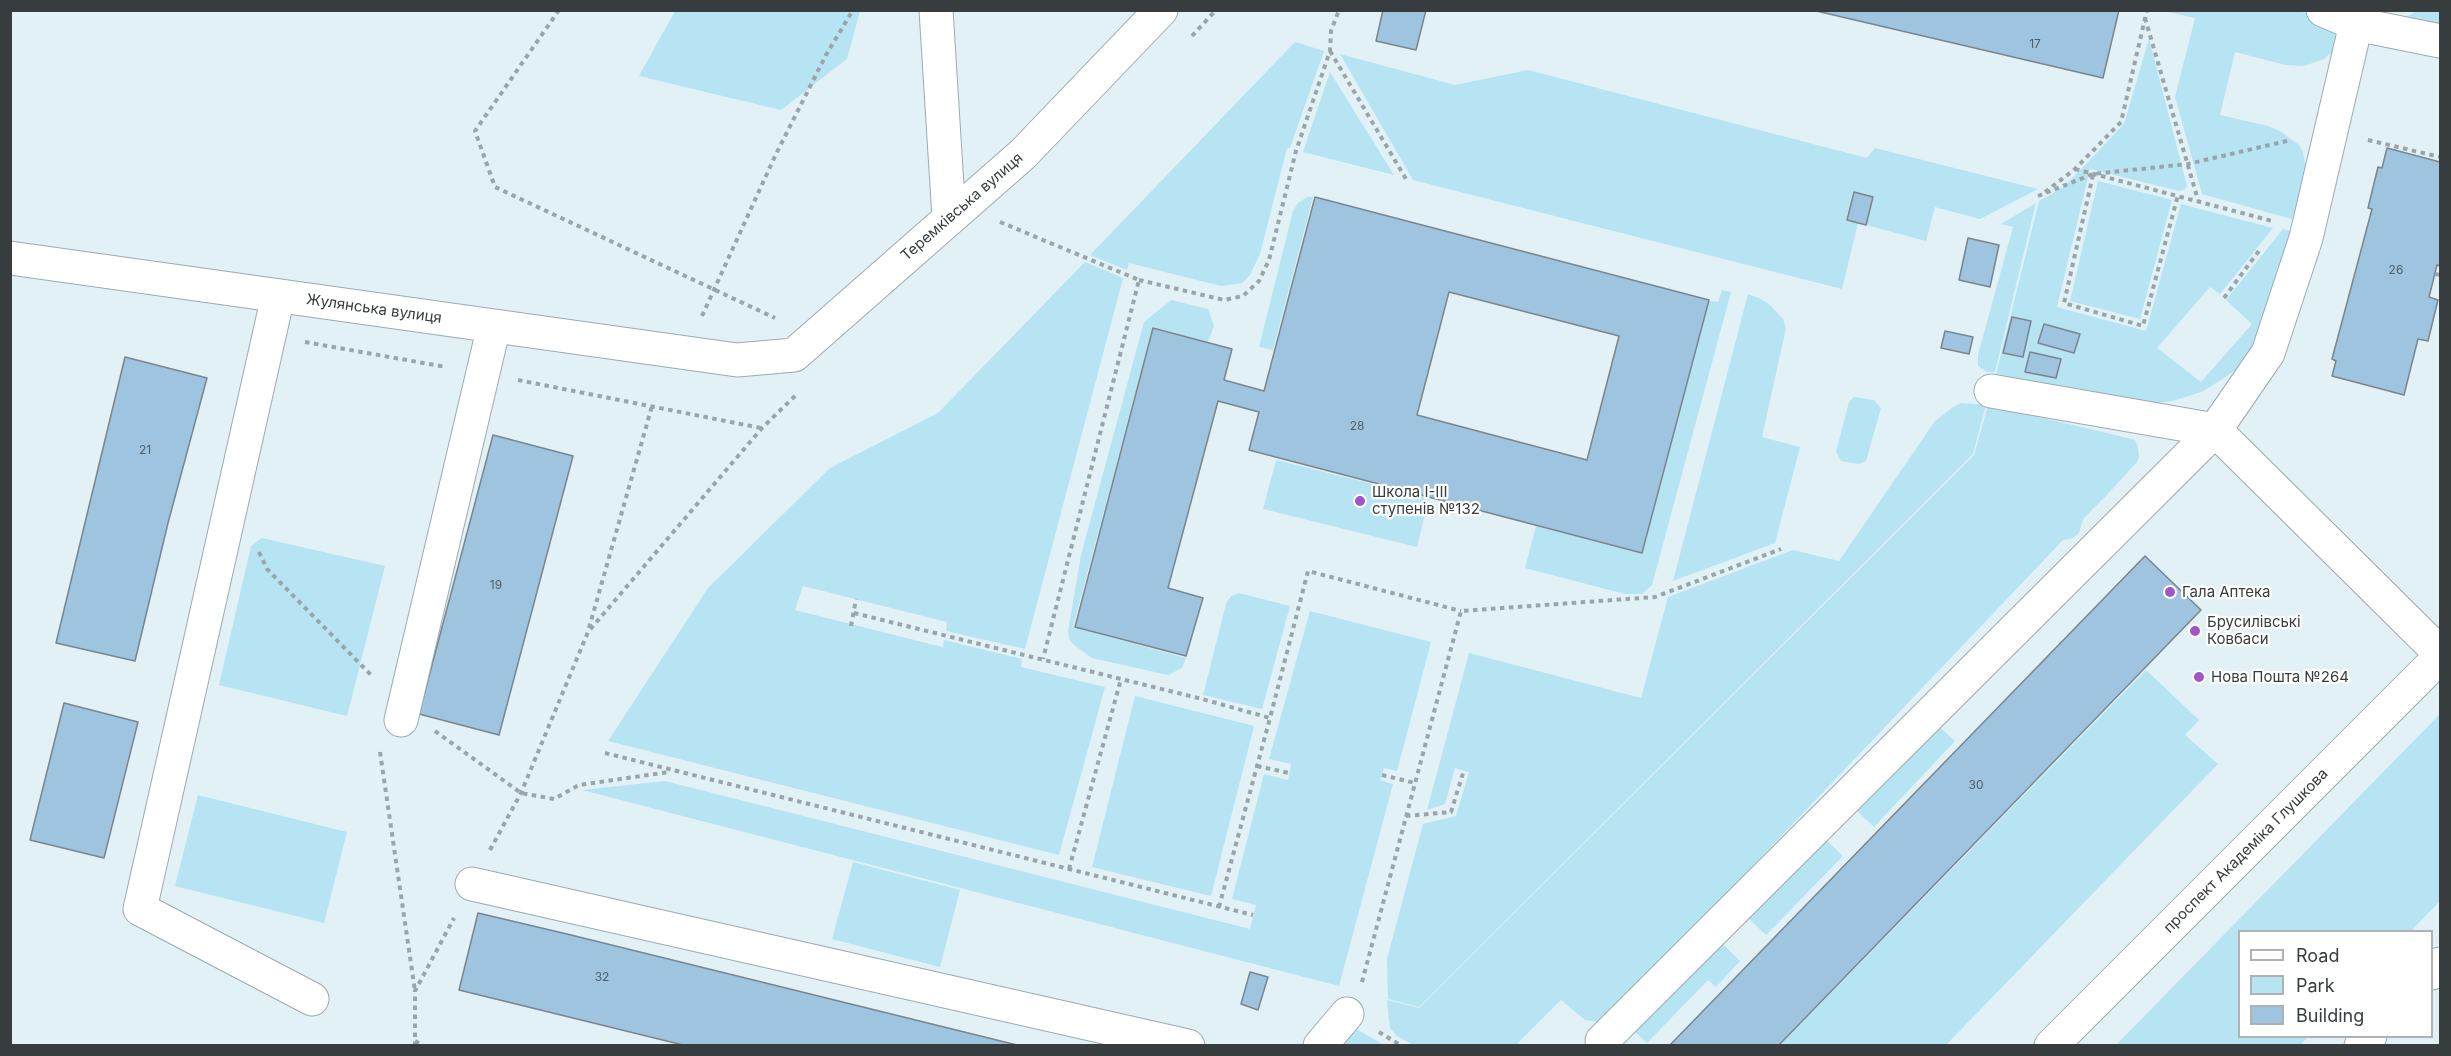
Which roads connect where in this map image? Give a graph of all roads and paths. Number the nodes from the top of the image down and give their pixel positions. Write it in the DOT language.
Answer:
graph roads {
  1 [pos="559,10"];
  2 [pos="853,10"];
  3 [pos="936,10"];
  4 [pos="1161,10"];
  5 [pos="1216,10"];
  6 [pos="1340,10"];
  7 [pos="2147,10"];
  8 [pos="2323,10"];
  9 [pos="2145,17"];
  10 [pos="2356,24"];
  11 [pos="2440,41"];
  12 [pos="1184,44"];
  13 [pos="1330,51"];
  14 [pos="2331,131"];
  15 [pos="2440,157"];
  16 [pos="2188,164"];
  17 [pos="2075,169"];
  18 [pos="2093,174"];
  19 [pos="1406,179"];
  20 [pos="2178,195"];
  21 [pos="2198,200"];
  22 [pos="950,218"];
  23 [pos="997,221"];
  24 [pos="2279,223"];
  25 [pos="2265,242"];
  26 [pos="10,258"];
  27 [pos="2435,274"];
  28 [pos="2440,274"];
  29 [pos="1139,280"];
  30 [pos="714,289"];
  31 [pos="278,296"];
  32 [pos="2224,298"];
  33 [pos="494,326"];
  34 [pos="815,336"];
  35 [pos="685,353"];
  36 [pos="737,360"];
  37 [pos="805,387"];
  38 [pos="1991,391"];
  39 [pos="652,406"];
  40 [pos="2216,430"];
  41 [pos="257,549"];
  42 [pos="1781,549"];
  43 [pos="856,599"];
  44 [pos="1461,611"];
  45 [pos="854,613"];
  46 [pos="851,626"];
  47 [pos="588,632"];
  48 [pos="2440,655"];
  49 [pos="1043,659"];
  50 [pos="369,674"];
  51 [pos="1121,678"];
  52 [pos="371,685"];
  53 [pos="402,715"];
  54 [pos="1270,718"];
  55 [pos="379,744"];
  56 [pos="605,753"];
  57 [pos="1257,766"];
  58 [pos="1464,770"];
  59 [pos="673,771"];
  60 [pos="1289,773"];
  61 [pos="1382,775"];
  62 [pos="1415,783"];
  63 [pos="521,793"];
  64 [pos="1406,816"];
  65 [pos="1069,869"];
  66 [pos="472,884"];
  67 [pos="1219,907"];
  68 [pos="1253,915"];
  69 [pos="416,991"];
  70 [pos="312,999"];
  71 [pos="1347,1014"];
  72 [pos="1602,1041"];
  73 [pos="416,1043"];
  74 [pos="424,1046"];
  75 [pos="1188,1046"];
  76 [pos="1320,1046"];
  77 [pos="1402,1046"];
  78 [pos="2051,1046"];
  1 -- 30 [label="path"];
  2 -- 30 [label="path"];
  3 -- 22 [label="main road"];
  4 -- 22 [label="main road, Теремківська вулиця"];
  5 -- 12 [label="path"];
  6 -- 13 [label="path"];
  7 -- 9 [label="path"];
  8 -- 10 [label="main road"];
  9 -- 16 [label="path"];
  9 -- 17 [label="path"];
  10 -- 11 [label="main road"];
  10 -- 14 [label="main road"];
  13 -- 19 [label="path"];
  13 -- 29 [label="path"];
  14 -- 15 [label="path"];
  14 -- 16 [label="path"];
  14 -- 40 [label="main road"];
  16 -- 18 [label="path"];
  16 -- 21 [label="path"];
  17 -- 18 [label="path"];
  17 -- 18 [label="path"];
  18 -- 20 [label="path"];
  18 -- 20 [label="path"];
  20 -- 21 [label="path"];
  21 -- 24 [label="path"];
  22 -- 34 [label="main road, Теремківська вулиця"];
  23 -- 29 [label="path"];
  25 -- 32 [label="path"];
  26 -- 31 [label="main road, Жулянська вулиця"];
  27 -- 28 [label="path"];
  29 -- 49 [label="path"];
  30 -- 34 [label="path"];
  30 -- 35 [label="path"];
  31 -- 33 [label="main road, Жулянська вулиця"];
  31 -- 70 [label="main road"];
  33 -- 35 [label="main road, Жулянська вулиця"];
  33 -- 53 [label="main road"];
  34 -- 36 [label="main road, Теремківська вулиця"];
  35 -- 36 [label="main road, Жулянська вулиця"];
  37 -- 47 [label="path"];
  38 -- 40 [label="main road"];
  39 -- 47 [label="path"];
  40 -- 48 [label="main road"];
  40 -- 72 [label="main road"];
  41 -- 50 [label="path"];
  42 -- 44 [label="path"];
  43 -- 45 [label="path"];
  44 -- 54 [label="path"];
  44 -- 62 [label="path"];
  45 -- 46 [label="path"];
  45 -- 49 [label="path"];
  47 -- 63 [label="path"];
  48 -- 78 [label="main road, проспект Академіка Глушкова"];
  49 -- 51 [label="path"];
  50 -- 52 [label="path"];
  50 -- 53 [label="path"];
  51 -- 54 [label="path"];
  51 -- 65 [label="path"];
  53 -- 63 [label="path"];
  54 -- 57 [label="path"];
  55 -- 69 [label="path"];
  56 -- 59 [label="path"];
  57 -- 60 [label="path"];
  57 -- 67 [label="path"];
  58 -- 64 [label="path"];
  59 -- 63 [label="path"];
  59 -- 65 [label="path"];
  61 -- 62 [label="path"];
  62 -- 64 [label="path"];
  63 -- 66 [label="path"];
  64 -- 71 [label="path"];
  65 -- 67 [label="path"];
  66 -- 69 [label="path"];
  66 -- 75 [label="main road"];
  67 -- 68 [label="path"];
  69 -- 73 [label="path"];
  71 -- 76 [label="main road"];
  71 -- 77 [label="path"];
  73 -- 74 [label="path"];
}
